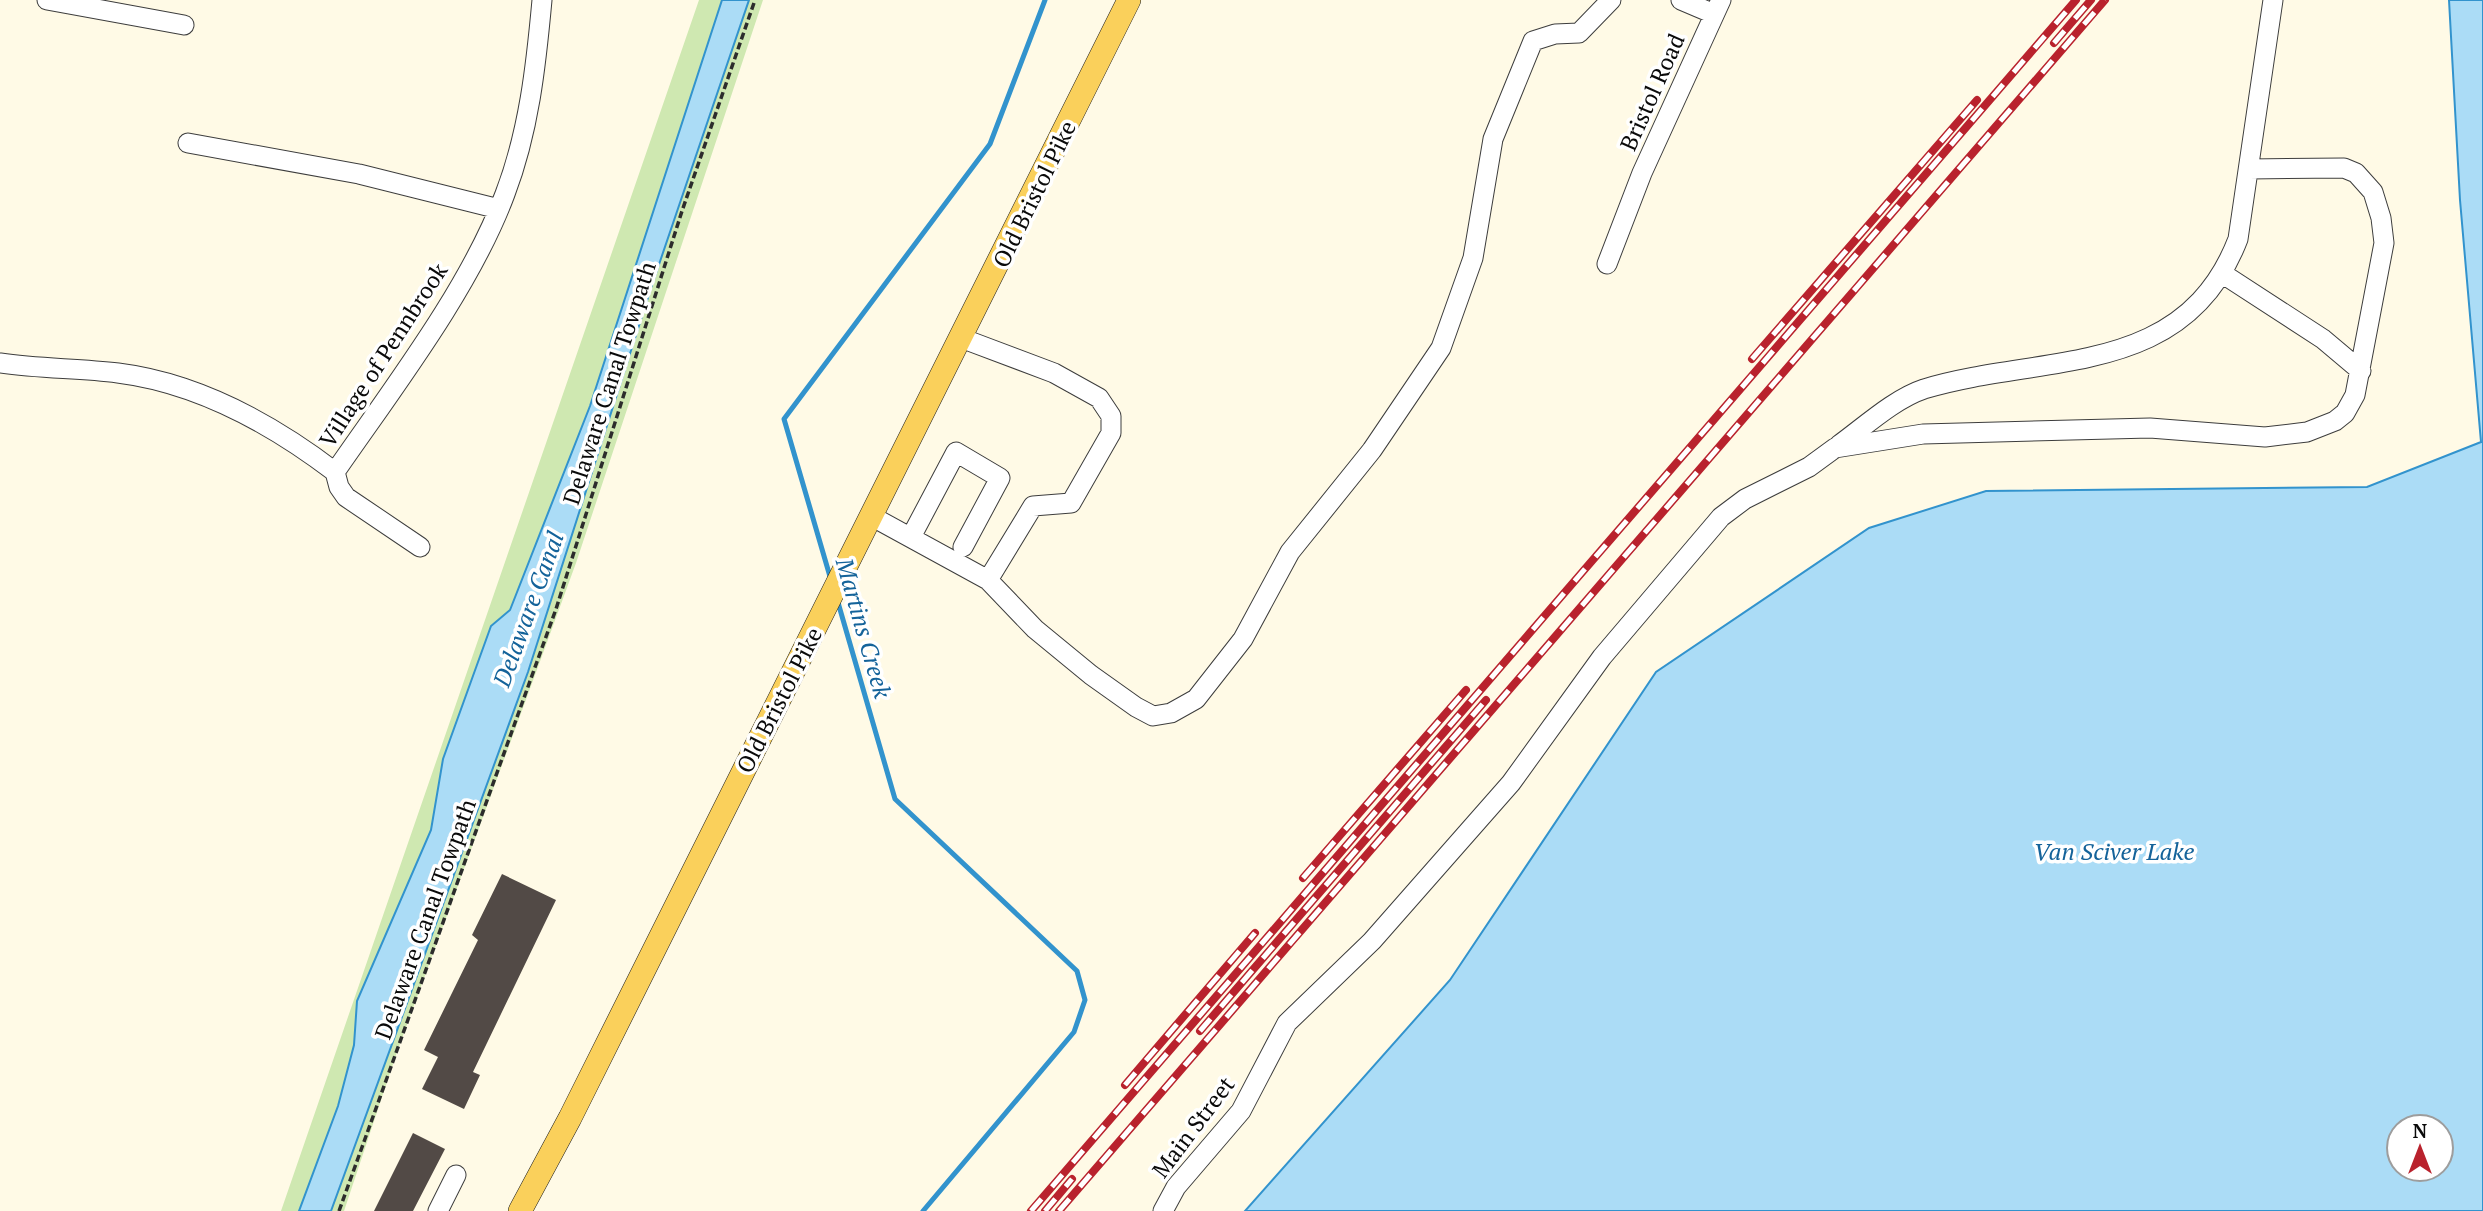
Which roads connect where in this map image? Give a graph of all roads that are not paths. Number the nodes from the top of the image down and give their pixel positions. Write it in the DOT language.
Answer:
graph roads {
  1 [pos="47,0"];
  2 [pos="542,0"];
  3 [pos="1129,0"];
  4 [pos="1611,0"];
  5 [pos="1681,0"];
  6 [pos="2273,0"];
  7 [pos="1718,7"];
  8 [pos="184,26"];
  9 [pos="188,143"];
  10 [pos="2249,169"];
  11 [pos="499,209"];
  12 [pos="1607,264"];
  13 [pos="2223,274"];
  14 [pos="961,338"];
  15 [pos="0,363"];
  16 [pos="2361,371"];
  17 [pos="1835,448"];
  18 [pos="335,472"];
  19 [pos="871,516"];
  20 [pos="911,537"];
  21 [pos="420,547"];
  22 [pos="963,547"];
  23 [pos="988,580"];
  24 [pos="456,1175"];
  25 [pos="438,1211"];
  26 [pos="520,1211"];
  27 [pos="1163,1211"];
  1 -- 8 [label="street"];
  2 -- 11 [label="street, Village of Pennbrook"];
  3 -- 14 [label="main road, Old Bristol Pike"];
  4 -- 23 [label="street"];
  5 -- 7 [label="street"];
  6 -- 10 [label="street, Main Street"];
  7 -- 12 [label="street, Bristol Road"];
  9 -- 11 [label="street"];
  10 -- 13 [label="street, Main Street"];
  10 -- 16 [label="street"];
  11 -- 18 [label="street, Village of Pennbrook"];
  13 -- 16 [label="street"];
  13 -- 17 [label="street, Main Street"];
  14 -- 19 [label="main road, Old Bristol Pike"];
  14 -- 23 [label="street"];
  15 -- 18 [label="street, Village of Pennbrook"];
  16 -- 17 [label="street"];
  17 -- 27 [label="street, Main Street"];
  18 -- 21 [label="street"];
  19 -- 20 [label="street"];
  19 -- 26 [label="main road, Old Bristol Pike"];
  20 -- 22 [label="street"];
  20 -- 23 [label="street"];
  24 -- 25 [label="street"];
}
